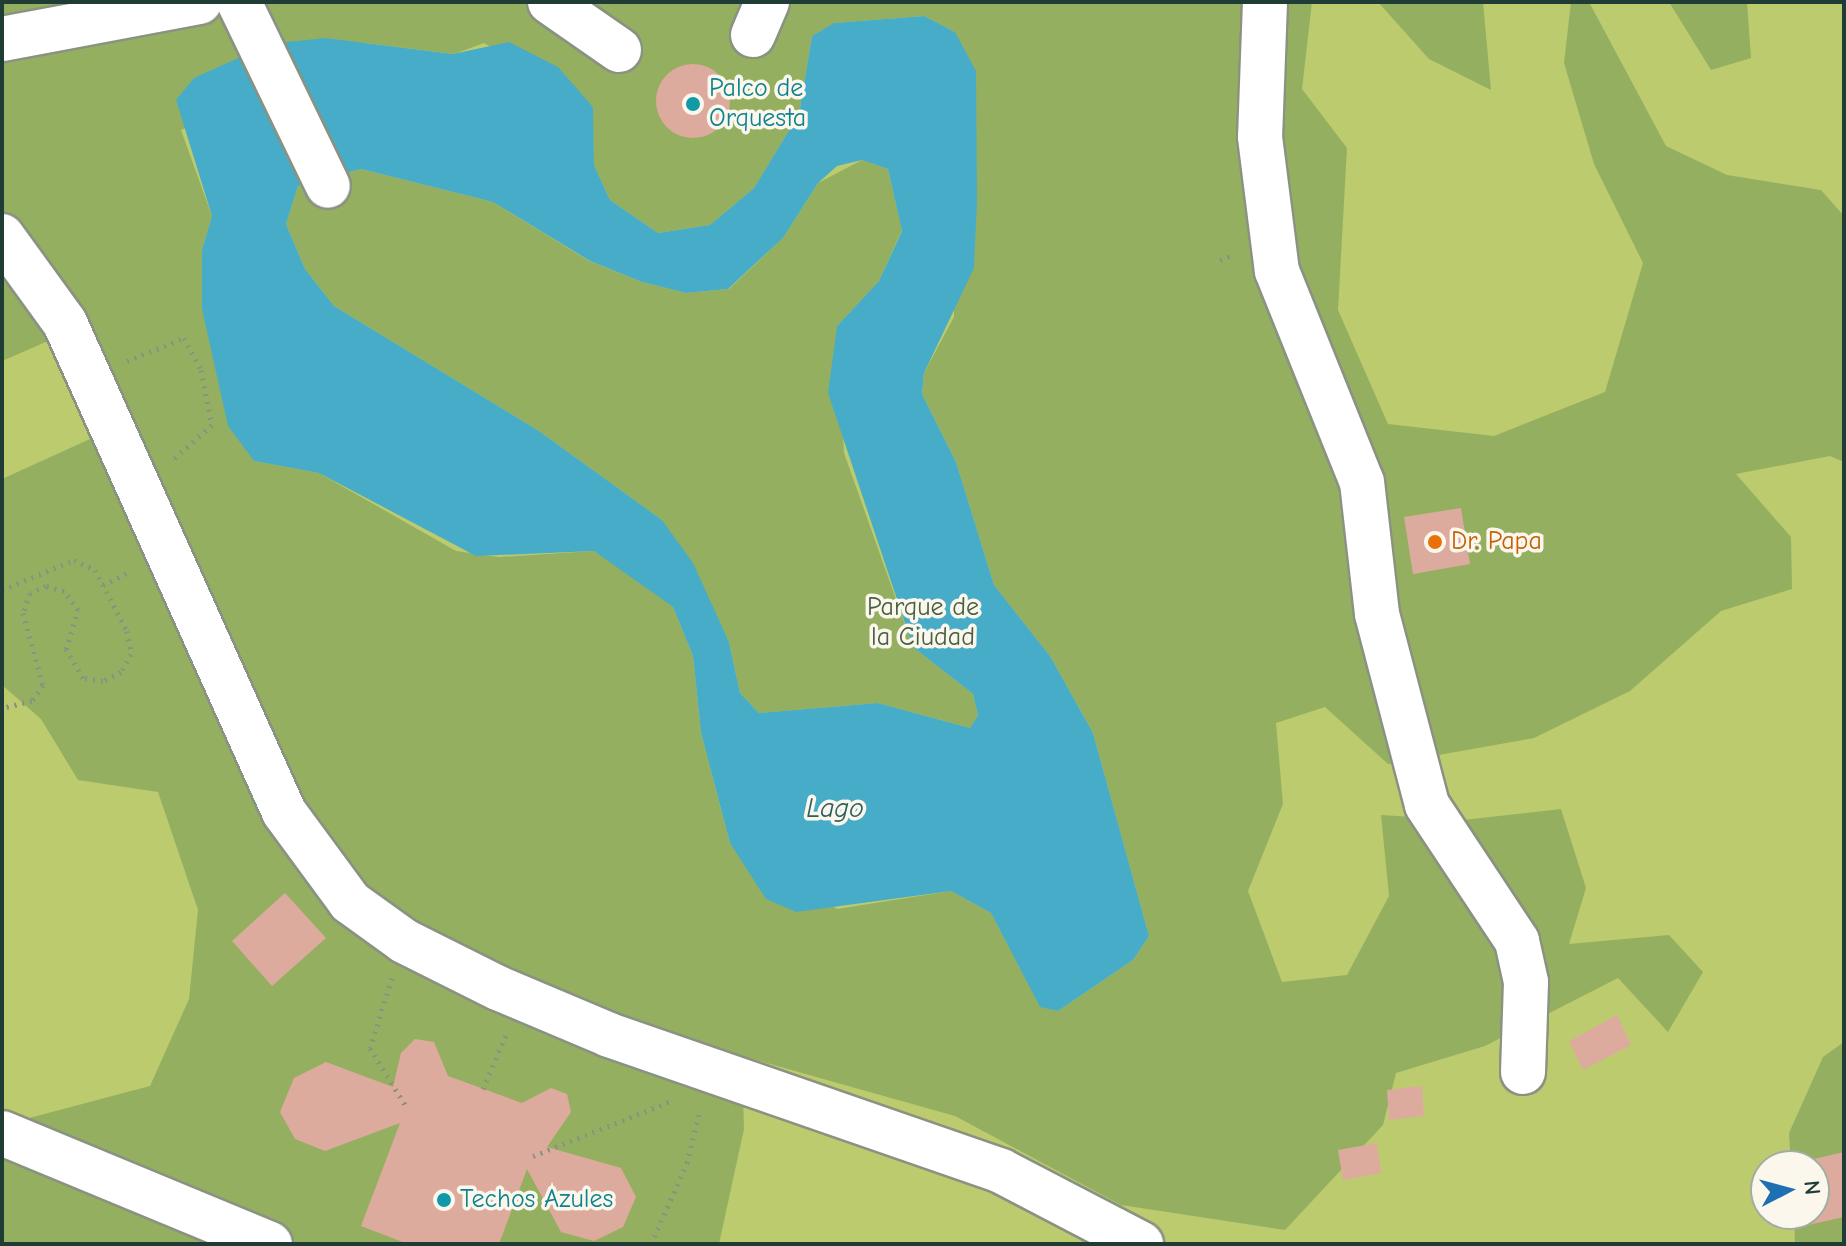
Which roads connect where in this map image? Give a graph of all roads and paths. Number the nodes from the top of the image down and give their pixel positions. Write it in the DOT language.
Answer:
graph roads {
  1 [pos="200,2"];
  2 [pos="239,2"];
  3 [pos="550,2"];
  4 [pos="1265,2"];
  5 [pos="2,39"];
  6 [pos="619,50"];
  7 [pos="328,186"];
  8 [pos="2,236"];
  9 [pos="89,377"];
  10 [pos="139,489"];
  11 [pos="2,590"];
  12 [pos="2,708"];
  13 [pos="404,941"];
  14 [pos="521,998"];
  15 [pos="1523,1072"];
  16 [pos="708,1079"];
  17 [pos="483,1089"];
  18 [pos="407,1108"];
  19 [pos="2,1133"];
  20 [pos="533,1156"];
  21 [pos="270,1244"];
  22 [pos="651,1244"];
  23 [pos="1141,1244"];
  1 -- 5 [label="street"];
  2 -- 7 [label="street"];
  3 -- 6 [label="street"];
  4 -- 15 [label="street"];
  8 -- 9 [label="street"];
  9 -- 10 [label="street"];
  9 -- 10 [label="path"];
  10 -- 13 [label="street"];
  11 -- 12 [label="path"];
  13 -- 14 [label="street"];
  13 -- 18 [label="path"];
  14 -- 16 [label="street"];
  14 -- 17 [label="path"];
  16 -- 20 [label="path"];
  16 -- 22 [label="path"];
  16 -- 23 [label="street"];
  19 -- 21 [label="street"];
}
